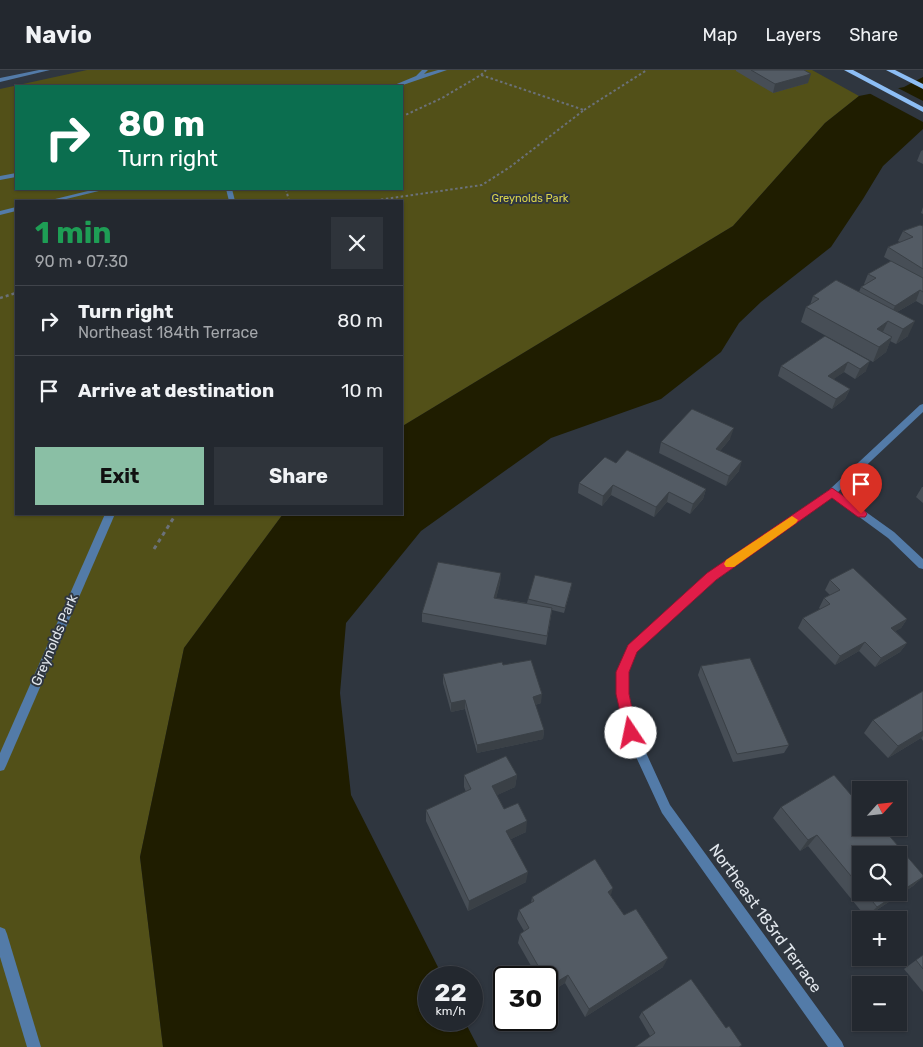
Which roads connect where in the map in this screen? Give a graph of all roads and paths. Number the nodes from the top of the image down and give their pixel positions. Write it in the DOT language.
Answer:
graph roads {
  1 [pos="48,70"];
  2 [pos="425,70"];
  3 [pos="444,70"];
  4 [pos="486,70"];
  5 [pos="647,70"];
  6 [pos="848,70"];
  7 [pos="890,70"];
  8 [pos="481,75"];
  9 [pos="418,77"];
  10 [pos="0,80"];
  11 [pos="398,85"];
  12 [pos="923,87"];
  13 [pos="584,110"];
  14 [pos="923,110"];
  15 [pos="403,116"];
  16 [pos="15,176"];
  17 [pos="0,178"];
  18 [pos="100,190"];
  19 [pos="54,200"];
  20 [pos="378,200"];
  21 [pos="15,209"];
  22 [pos="0,213"];
  23 [pos="15,293"];
  24 [pos="0,298"];
  25 [pos="923,407"];
  26 [pos="832,492"];
  27 [pos="110,515"];
  28 [pos="175,515"];
  29 [pos="154,549"];
  30 [pos="923,565"];
  31 [pos="0,766"];
  32 [pos="0,934"];
  33 [pos="34,1047"];
  34 [pos="837,1047"];
  1 -- 10 [label="street"];
  2 -- 9 [label="street"];
  3 -- 9 [label="street"];
  4 -- 8 [label="path"];
  5 -- 13 [label="path"];
  6 -- 14 [label="main road"];
  7 -- 12 [label="main road"];
  8 -- 13 [label="path"];
  8 -- 15 [label="path"];
  9 -- 11 [label="street"];
  13 -- 20 [label="path"];
  16 -- 17 [label="street"];
  18 -- 19 [label="street"];
  21 -- 22 [label="street"];
  23 -- 24 [label="path"];
  25 -- 26 [label="street, Northeast 183rd Terrace"];
  26 -- 30 [label="street"];
  26 -- 34 [label="street, Northeast 183rd Terrace"];
  27 -- 31 [label="street, Greynolds Park"];
  28 -- 29 [label="path"];
  32 -- 33 [label="street"];
}
